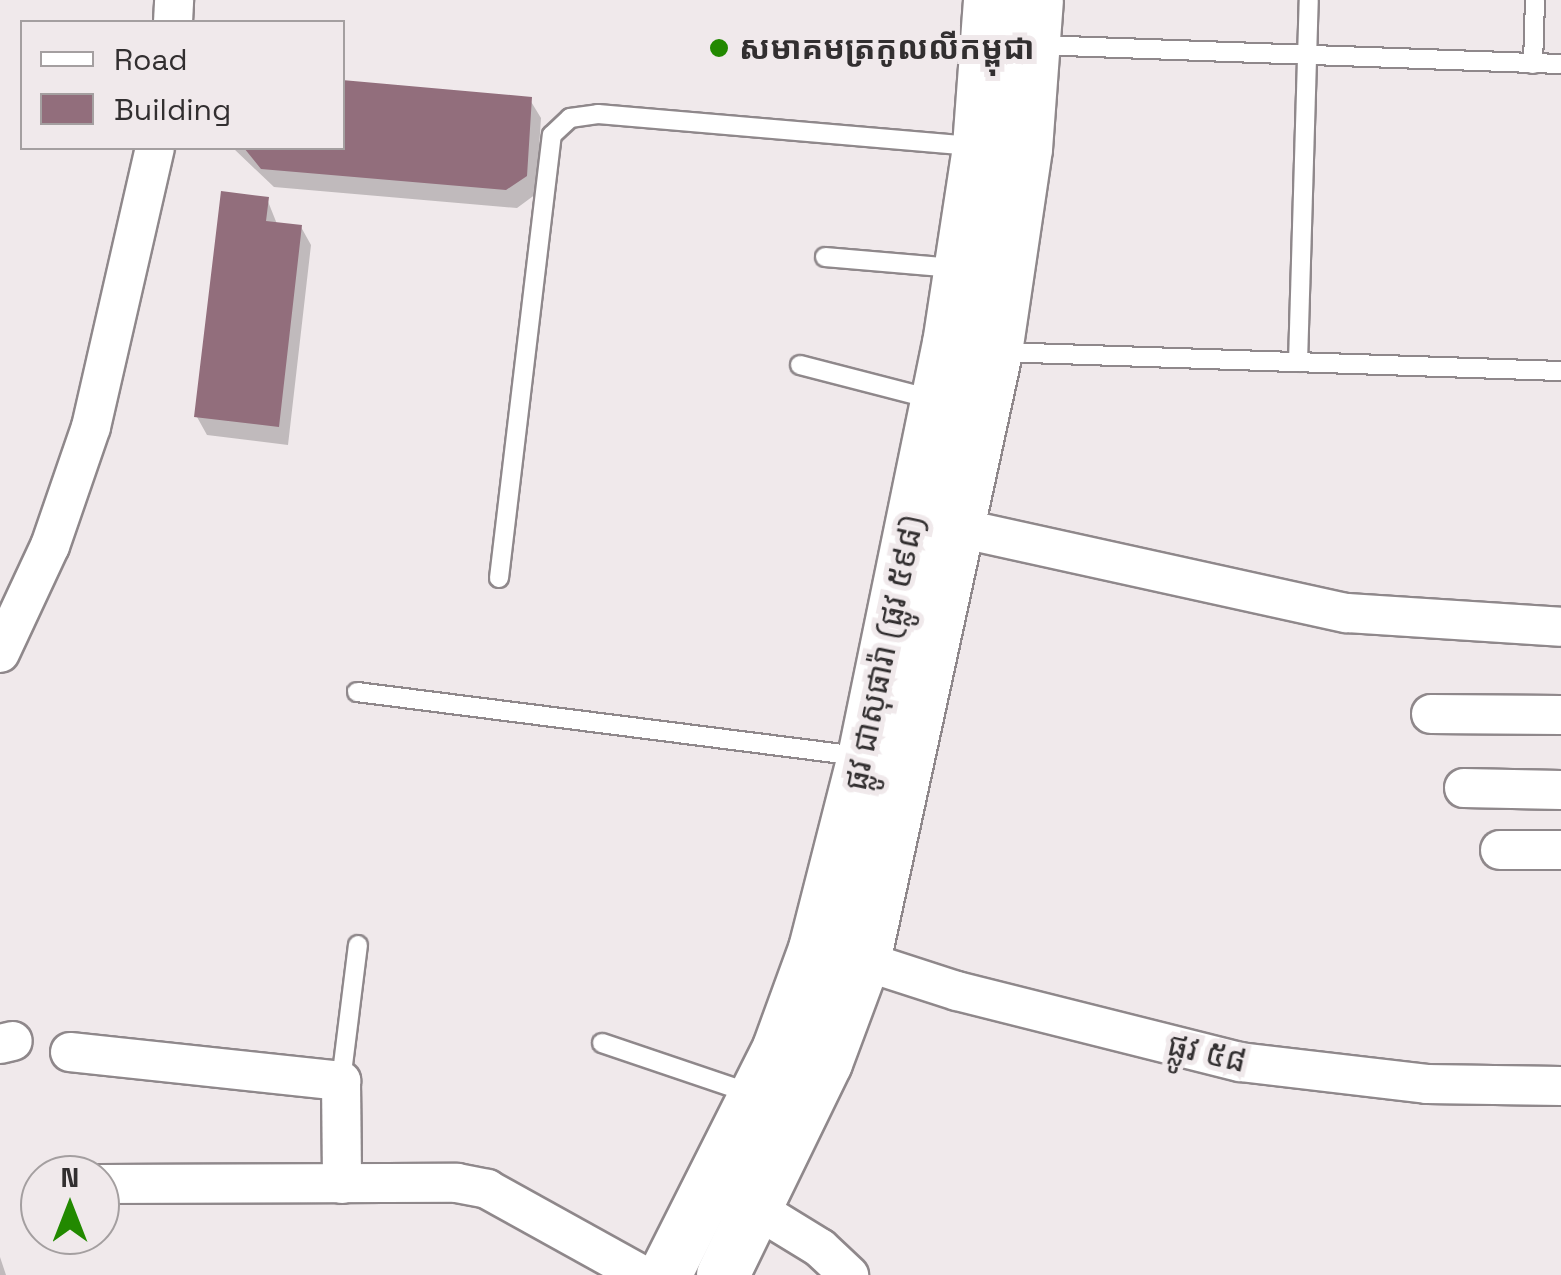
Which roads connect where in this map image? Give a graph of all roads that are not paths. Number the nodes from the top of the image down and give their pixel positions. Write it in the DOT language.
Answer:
graph roads {
  1 [pos="990,0"];
  2 [pos="1309,0"];
  3 [pos="1536,0"];
  4 [pos="1037,22"];
  5 [pos="1307,59"];
  6 [pos="1533,64"];
  7 [pos="1561,64"];
  8 [pos="1003,148"];
  9 [pos="155,150"];
  10 [pos="825,256"];
  11 [pos="961,269"];
  12 [pos="973,348"];
  13 [pos="1298,362"];
  14 [pos="800,365"];
  15 [pos="1561,371"];
  16 [pos="937,401"];
  17 [pos="959,528"];
  18 [pos="499,578"];
  19 [pos="1561,627"];
  20 [pos="0,653"];
  21 [pos="358,692"];
  22 [pos="1431,714"];
  23 [pos="1561,715"];
  24 [pos="864,756"];
  25 [pos="1464,788"];
  26 [pos="1561,790"];
  27 [pos="1500,850"];
  28 [pos="1561,850"];
  29 [pos="358,945"];
  30 [pos="864,960"];
  31 [pos="602,1042"];
  32 [pos="70,1052"];
  33 [pos="341,1081"];
  34 [pos="1561,1086"];
  35 [pos="757,1096"];
  36 [pos="120,1184"];
  37 [pos="342,1184"];
  38 [pos="758,1210"];
  39 [pos="642,1275"];
  40 [pos="666,1275"];
  41 [pos="724,1275"];
  42 [pos="849,1275"];
  1 -- 8 [label="main road, ផ្លូវ ជាសុផារ៉ា (ផ្លូវ ៥៩៨)"];
  2 -- 5 [label="lane"];
  3 -- 6 [label="lane"];
  4 -- 5 [label="lane"];
  4 -- 8 [label="main road, ផ្លូវ ជាសុផារ៉ា (ផ្លូវ ៥៩៨)"];
  5 -- 6 [label="lane"];
  5 -- 13 [label="lane"];
  6 -- 7 [label="lane"];
  8 -- 11 [label="main road, ផ្លូវ ជាសុផារ៉ា (ផ្លូវ ៥៩៨)"];
  8 -- 12 [label="main road, ផ្លូវ ជាសុផារ៉ា (ផ្លូវ ៥៩៨)"];
  8 -- 18 [label="lane"];
  9 -- 20 [label="street"];
  10 -- 11 [label="lane"];
  11 -- 12 [label="main road, ផ្លូវ ជាសុផារ៉ា (ផ្លូវ ៥៩៨)"];
  12 -- 13 [label="lane"];
  12 -- 16 [label="main road, ផ្លូវ ជាសុផារ៉ា (ផ្លូវ ៥៩៨)"];
  12 -- 17 [label="main road, ផ្លូវ ជាសុផារ៉ា (ផ្លូវ ៥៩៨)"];
  13 -- 15 [label="lane"];
  14 -- 16 [label="lane"];
  16 -- 24 [label="main road, ផ្លូវ ជាសុផារ៉ា (ផ្លូវ ៥៩៨)"];
  17 -- 19 [label="street"];
  17 -- 30 [label="main road, ផ្លូវ ជាសុផារ៉ា (ផ្លូវ ៥៩៨)"];
  21 -- 24 [label="lane"];
  22 -- 23 [label="street"];
  24 -- 35 [label="main road, ផ្លូវ ជាសុផារ៉ា (ផ្លូវ ៥៩៨)"];
  25 -- 26 [label="street"];
  27 -- 28 [label="street"];
  29 -- 33 [label="lane"];
  30 -- 34 [label="street, ផ្លូវ ៥៨"];
  30 -- 38 [label="main road, ផ្លូវ ជាសុផារ៉ា (ផ្លូវ ៥៩៨)"];
  31 -- 35 [label="lane"];
  32 -- 33 [label="street"];
  33 -- 37 [label="street"];
  35 -- 40 [label="main road, ផ្លូវ ជាសុផារ៉ា (ផ្លូវ ៥៩៨)"];
  36 -- 37 [label="street"];
  37 -- 39 [label="street"];
  38 -- 41 [label="main road, ផ្លូវ ជាសុផារ៉ា (ផ្លូវ ៥៩៨)"];
  38 -- 42 [label="street"];
}
